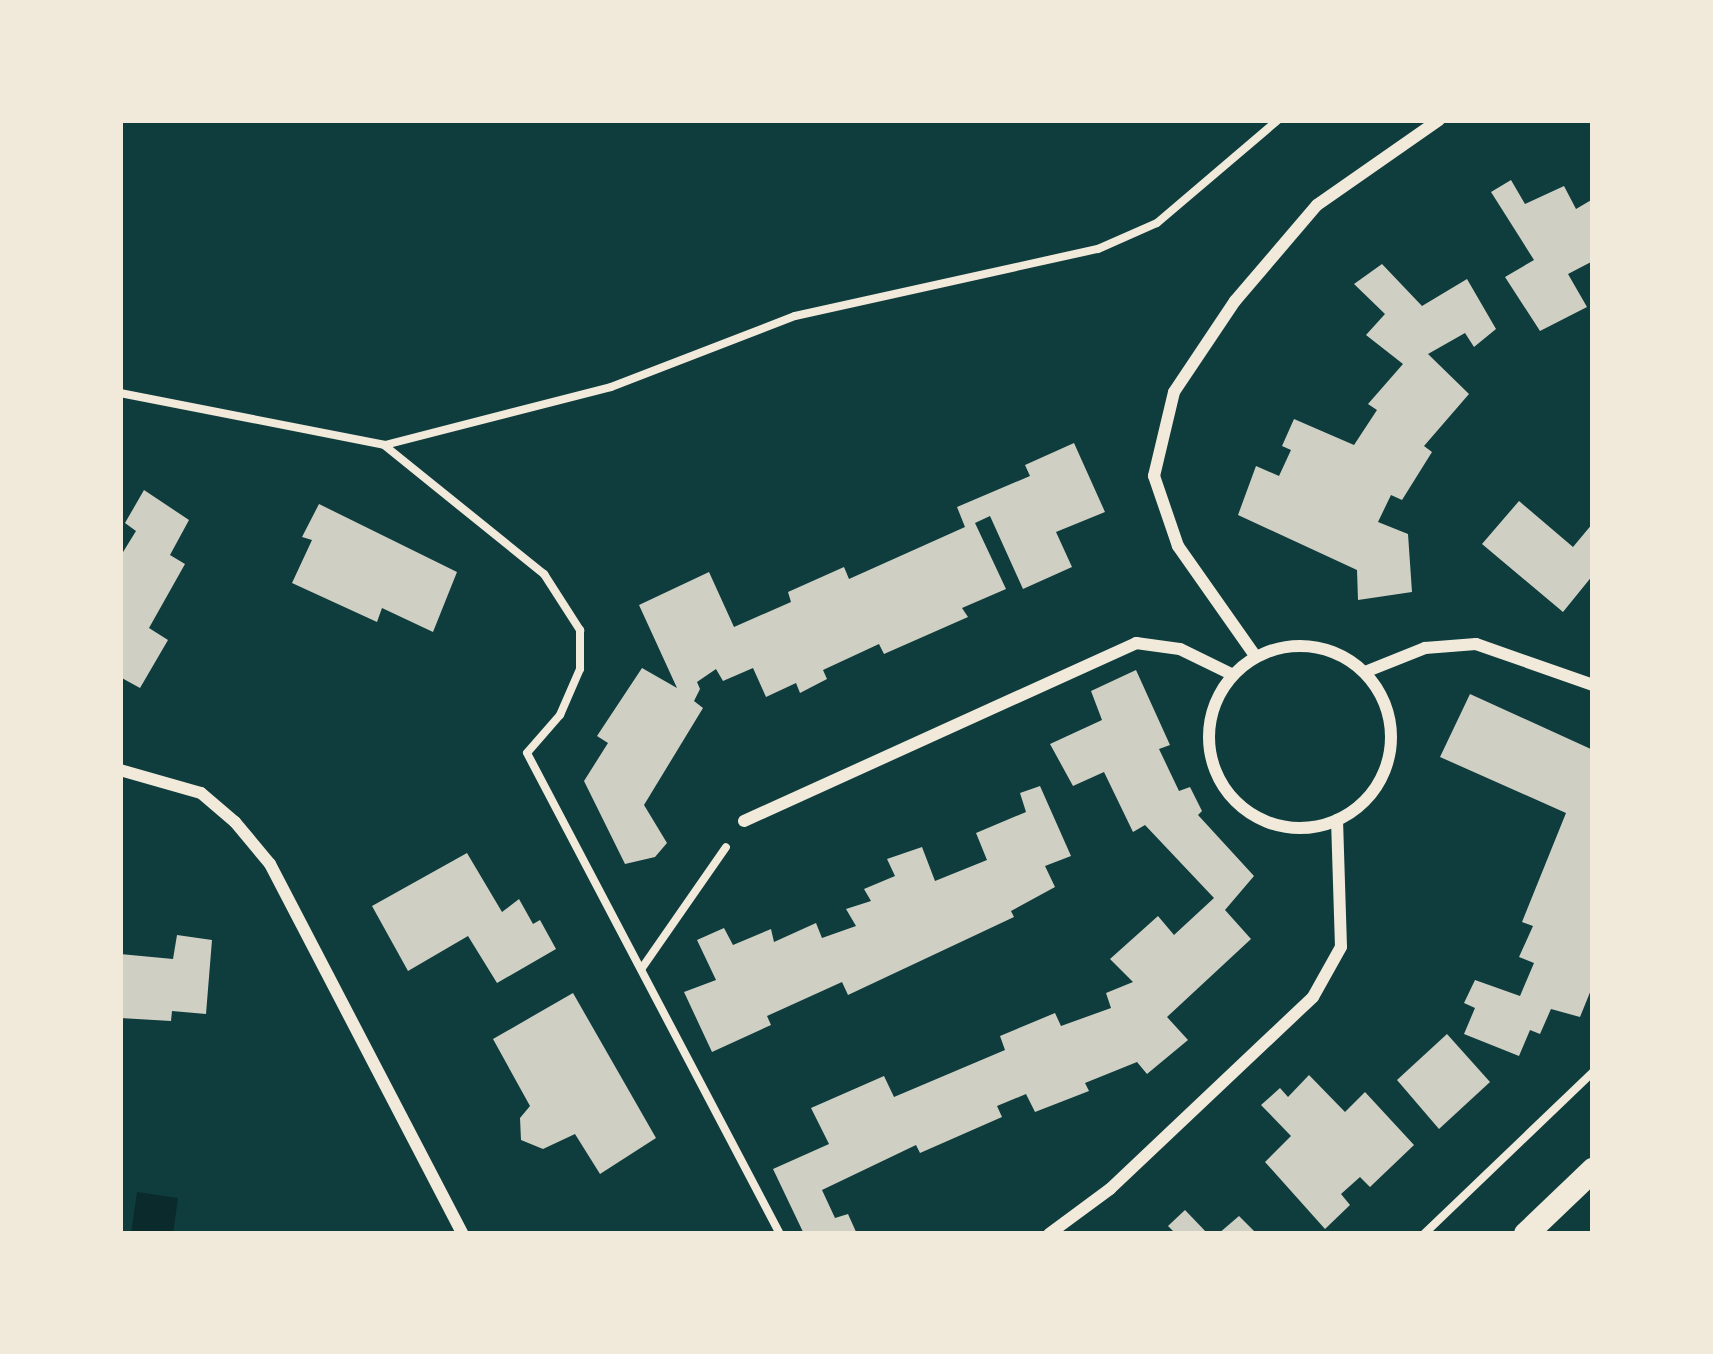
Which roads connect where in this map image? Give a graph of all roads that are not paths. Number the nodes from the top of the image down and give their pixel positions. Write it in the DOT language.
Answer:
graph roads {
  1 [pos="1439,120"];
  2 [pos="1256,657"];
  3 [pos="1365,672"];
  4 [pos="1233,675"];
  5 [pos="1593,685"];
  6 [pos="120,770"];
  7 [pos="1337,820"];
  8 [pos="744,821"];
  9 [pos="1593,1170"];
  10 [pos="463,1234"];
  11 [pos="1049,1234"];
  12 [pos="1526,1234"];
  1 -- 2 [label="street"];
  2 -- 3 [label="street"];
  2 -- 4 [label="street"];
  3 -- 5 [label="street"];
  3 -- 7 [label="street"];
  4 -- 7 [label="street"];
  4 -- 8 [label="street"];
  6 -- 10 [label="street"];
  7 -- 11 [label="street"];
  9 -- 12 [label="main road"];
}
